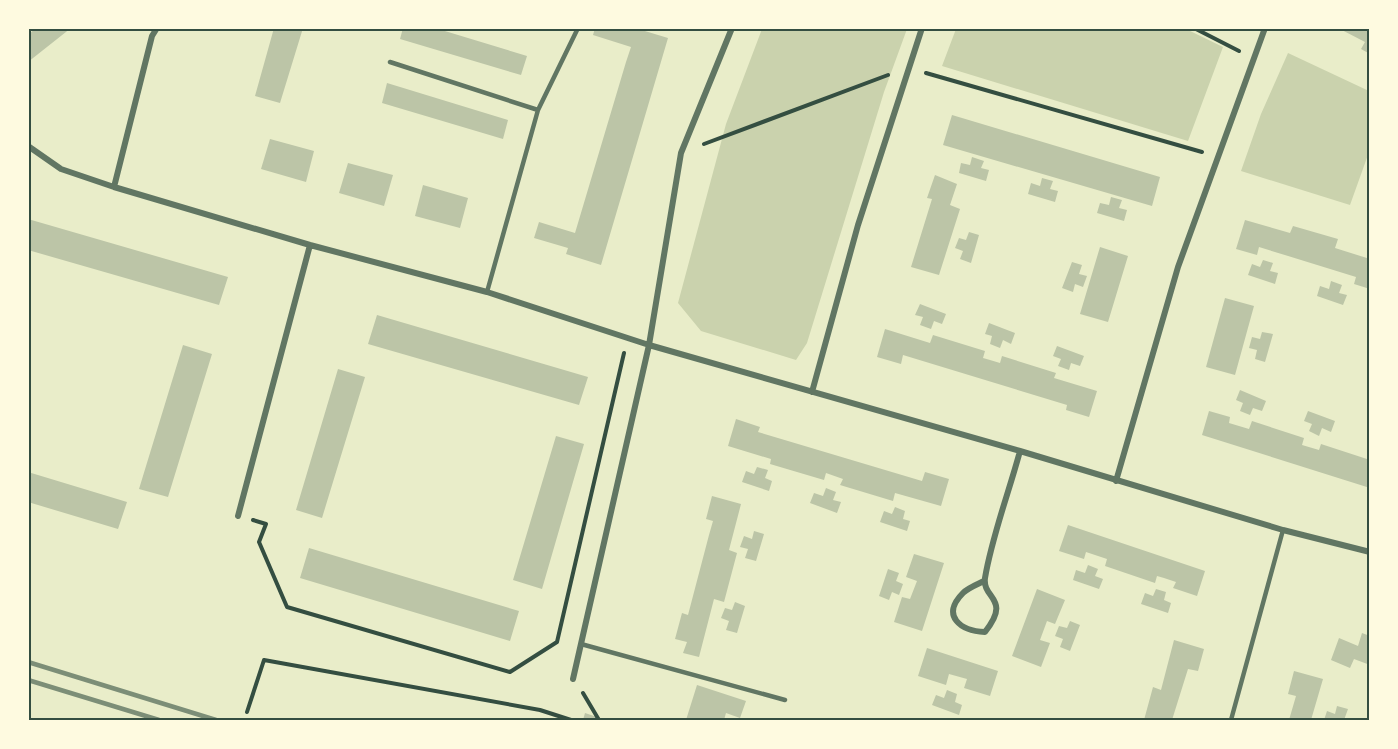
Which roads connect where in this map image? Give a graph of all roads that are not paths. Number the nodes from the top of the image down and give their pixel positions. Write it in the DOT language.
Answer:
graph roads {
  1 [pos="157,28"];
  2 [pos="578,28"];
  3 [pos="732,28"];
  4 [pos="922,28"];
  5 [pos="1265,28"];
  6 [pos="390,62"];
  7 [pos="538,110"];
  8 [pos="28,146"];
  9 [pos="114,187"];
  10 [pos="310,245"];
  11 [pos="487,292"];
  12 [pos="649,345"];
  13 [pos="812,392"];
  14 [pos="1020,451"];
  15 [pos="1116,481"];
  16 [pos="238,516"];
  17 [pos="1283,530"];
  18 [pos="1370,552"];
  19 [pos="984,581"];
  20 [pos="581,644"];
  21 [pos="573,678"];
  22 [pos="785,700"];
  23 [pos="1231,720"];
  1 -- 9 [label="street"];
  2 -- 7 [label="lane"];
  3 -- 12 [label="street"];
  4 -- 13 [label="street"];
  5 -- 15 [label="street"];
  6 -- 7 [label="lane"];
  7 -- 11 [label="lane"];
  8 -- 9 [label="street"];
  9 -- 10 [label="street"];
  10 -- 11 [label="street"];
  10 -- 16 [label="street"];
  11 -- 12 [label="street"];
  12 -- 13 [label="street"];
  12 -- 20 [label="street"];
  13 -- 14 [label="street"];
  14 -- 15 [label="street"];
  14 -- 19 [label="street"];
  15 -- 17 [label="street"];
  17 -- 18 [label="street"];
  17 -- 23 [label="lane"];
  19 -- 19 [label="street"];
  20 -- 21 [label="street"];
  20 -- 22 [label="lane"];
}
